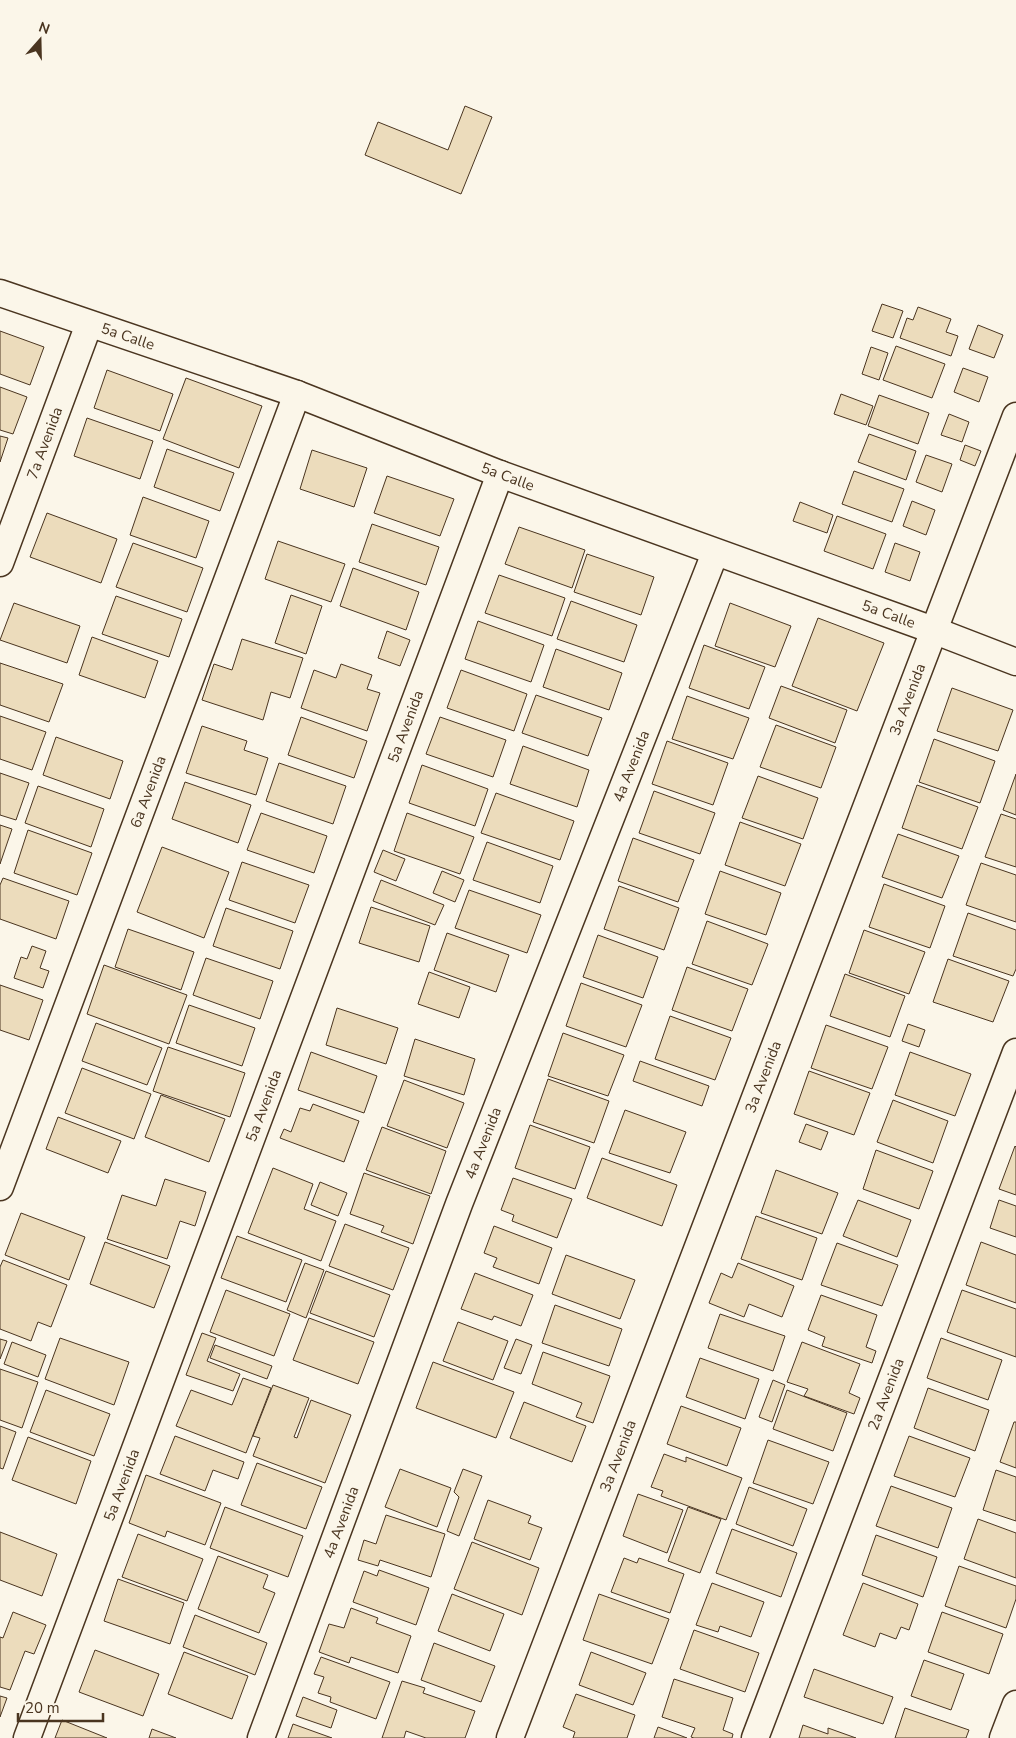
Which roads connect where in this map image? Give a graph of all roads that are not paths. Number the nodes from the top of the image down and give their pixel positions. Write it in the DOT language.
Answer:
graph roads {
  1 [pos="0,292"];
  2 [pos="89,324"];
  3 [pos="297,394"];
  4 [pos="1016,416"];
  5 [pos="500,474"];
  6 [pos="715,553"];
  7 [pos="0,563"];
  8 [pos="933,630"];
  9 [pos="1016,662"];
  10 [pos="1016,1052"];
  11 [pos="0,1187"];
  12 [pos="1016,1704"];
  13 [pos="28,1738"];
  14 [pos="260,1738"];
  15 [pos="510,1738"];
  16 [pos="755,1738"];
  17 [pos="1003,1738"];
  1 -- 2 [label="street, 5a Calle"];
  2 -- 3 [label="street, 5a Calle"];
  2 -- 7 [label="street, 7a Avenida"];
  3 -- 5 [label="street, 5a Calle"];
  3 -- 11 [label="street, 6a Avenida"];
  4 -- 8 [label="street, 3a Avenida"];
  5 -- 6 [label="street, 5a Calle"];
  5 -- 13 [label="street, 5a Avenida"];
  6 -- 8 [label="street, 5a Calle"];
  6 -- 14 [label="street, 4a Avenida"];
  8 -- 9 [label="street, 5a Calle"];
  8 -- 15 [label="street, 3a Avenida"];
  10 -- 16 [label="street, 2a Avenida"];
  12 -- 17 [label="street"];
}
